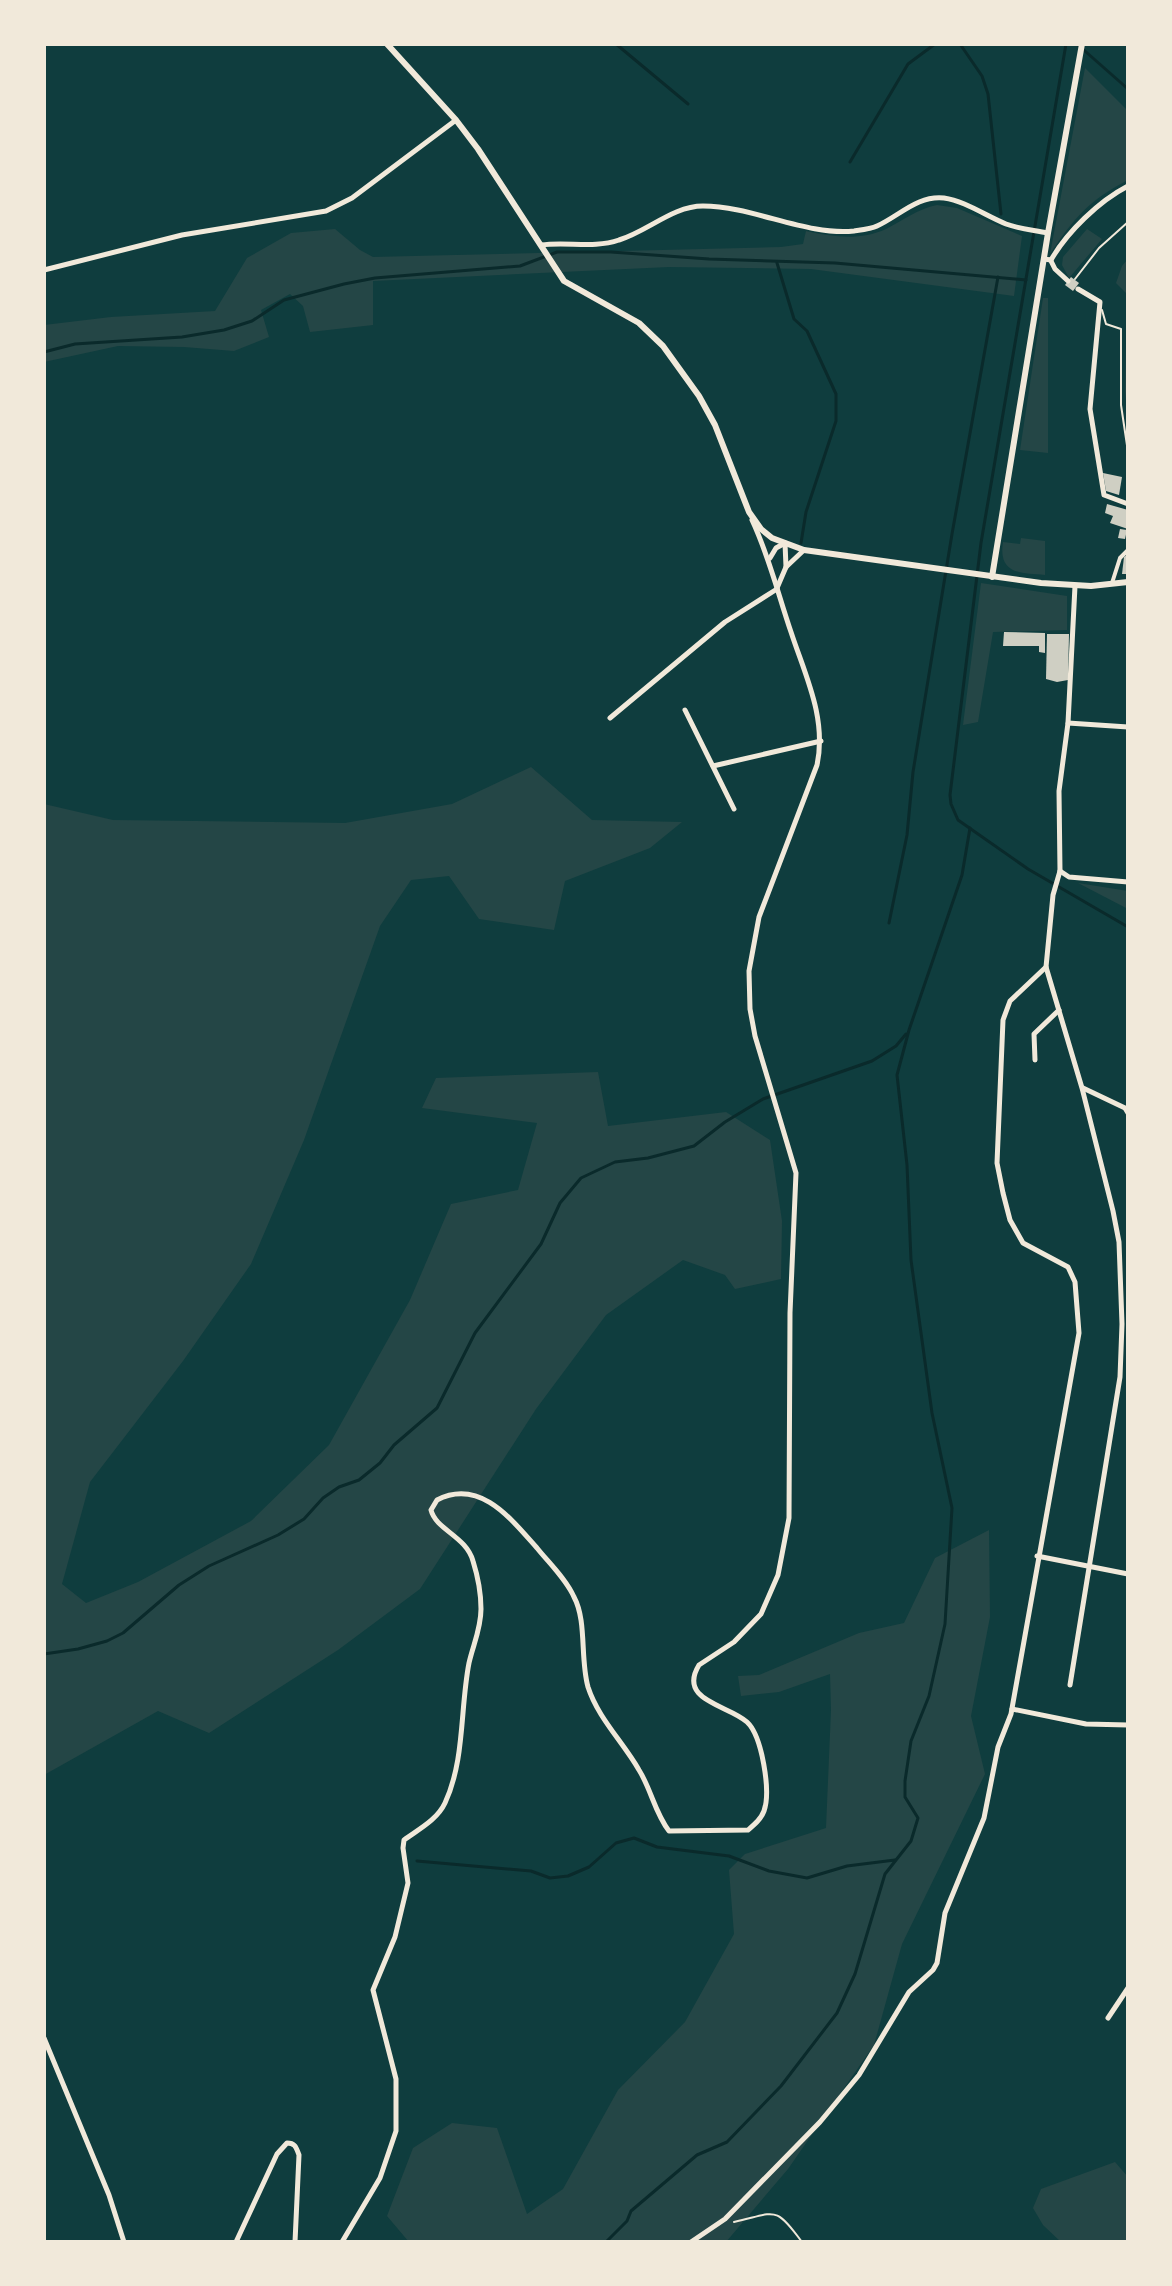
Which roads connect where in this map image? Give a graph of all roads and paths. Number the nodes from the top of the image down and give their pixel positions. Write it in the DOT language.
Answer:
graph roads {
  1 [pos="387,44"];
  2 [pos="1082,44"];
  3 [pos="456,120"];
  4 [pos="1128,186"];
  5 [pos="1128,222"];
  6 [pos="1048,233"];
  7 [pos="541,245"];
  8 [pos="1048,260"];
  9 [pos="44,270"];
  10 [pos="1071,280"];
  11 [pos="1078,289"];
  12 [pos="1100,307"];
  13 [pos="1128,452"];
  14 [pos="1128,504"];
  15 [pos="749,512"];
  16 [pos="785,543"];
  17 [pos="804,550"];
  18 [pos="1128,550"];
  19 [pos="769,559"];
  20 [pos="786,567"];
  21 [pos="992,577"];
  22 [pos="1128,582"];
  23 [pos="1112,583"];
  24 [pos="1075,586"];
  25 [pos="777,589"];
  26 [pos="685,710"];
  27 [pos="610,718"];
  28 [pos="1068,723"];
  29 [pos="1128,727"];
  30 [pos="821,741"];
  31 [pos="713,766"];
  32 [pos="734,809"];
  33 [pos="1059,873"];
  34 [pos="1128,882"];
  35 [pos="1046,967"];
  36 [pos="1059,1010"];
  37 [pos="1035,1060"];
  38 [pos="1082,1088"];
  39 [pos="1128,1113"];
  40 [pos="1037,1556"];
  41 [pos="1091,1566"];
  42 [pos="1128,1574"];
  43 [pos="1070,1685"];
  44 [pos="1012,1709"];
  45 [pos="1128,1725"];
  46 [pos="1128,1988"];
  47 [pos="1108,2018"];
  48 [pos="44,2038"];
  49 [pos="712,2226"];
  50 [pos="124,2242"];
  51 [pos="236,2242"];
  52 [pos="295,2242"];
  53 [pos="342,2242"];
  54 [pos="691,2242"];
  55 [pos="802,2242"];
  1 -- 3 [label="street"];
  2 -- 6 [label="street"];
  3 -- 7 [label="street"];
  3 -- 9 [label="street"];
  4 -- 8 [label="street"];
  5 -- 10 [label="lane"];
  6 -- 7 [label="street"];
  6 -- 8 [label="street"];
  7 -- 15 [label="street"];
  8 -- 10 [label="street"];
  8 -- 21 [label="street"];
  11 -- 12 [label="street"];
  12 -- 13 [label="lane"];
  12 -- 14 [label="street"];
  15 -- 16 [label="street"];
  15 -- 19 [label="street"];
  16 -- 17 [label="street"];
  16 -- 19 [label="street"];
  16 -- 20 [label="street"];
  17 -- 20 [label="street"];
  17 -- 21 [label="street"];
  18 -- 23 [label="street"];
  19 -- 25 [label="street"];
  20 -- 25 [label="street"];
  21 -- 24 [label="street"];
  22 -- 23 [label="street"];
  23 -- 24 [label="street"];
  24 -- 28 [label="street"];
  25 -- 27 [label="street"];
  25 -- 30 [label="street"];
  26 -- 31 [label="street"];
  28 -- 29 [label="street"];
  28 -- 33 [label="street"];
  30 -- 31 [label="street"];
  30 -- 53 [label="street"];
  31 -- 32 [label="street"];
  33 -- 34 [label="street"];
  33 -- 35 [label="street"];
  35 -- 36 [label="street"];
  35 -- 40 [label="street"];
  36 -- 37 [label="street"];
  36 -- 38 [label="street"];
  38 -- 39 [label="street"];
  38 -- 41 [label="street"];
  40 -- 41 [label="street"];
  40 -- 44 [label="street"];
  41 -- 42 [label="street"];
  41 -- 43 [label="street"];
  44 -- 45 [label="street"];
  44 -- 49 [label="street"];
  46 -- 47 [label="street"];
  48 -- 50 [label="street"];
  49 -- 54 [label="street"];
  49 -- 55 [label="path"];
  51 -- 52 [label="street"];
}
